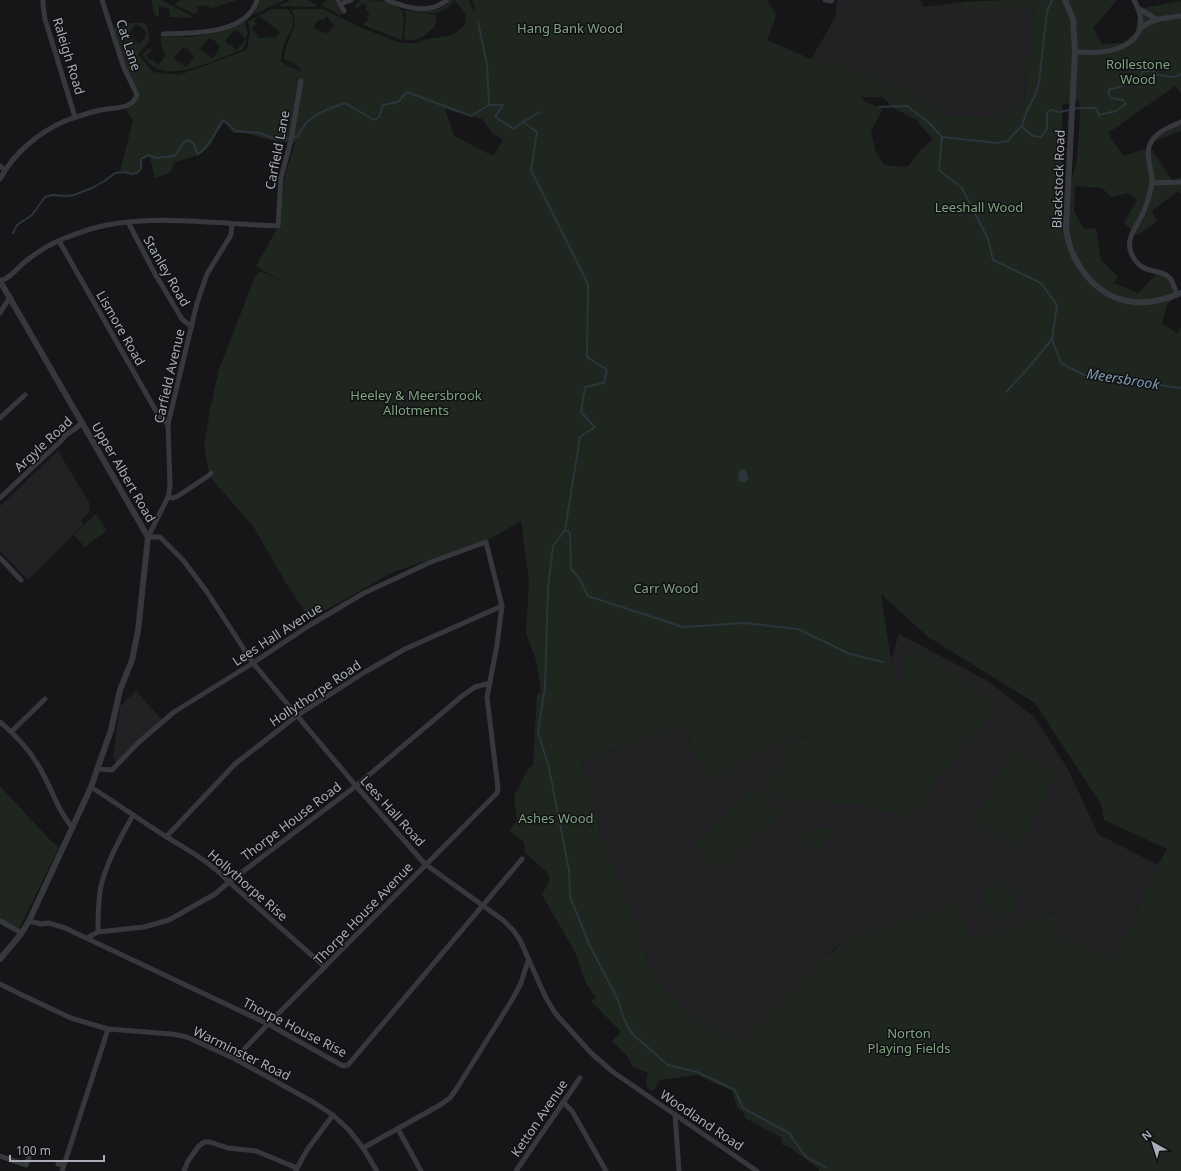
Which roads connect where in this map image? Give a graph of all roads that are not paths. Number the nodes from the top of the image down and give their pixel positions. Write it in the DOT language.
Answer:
graph roads {
  1 [pos="43,0"];
  2 [pos="102,0"];
  3 [pos="257,0"];
  4 [pos="351,0"];
  5 [pos="387,0"];
  6 [pos="447,0"];
  7 [pos="825,0"];
  8 [pos="832,0"];
  9 [pos="1065,0"];
  10 [pos="1134,0"];
  11 [pos="339,2"];
  12 [pos="1138,8"];
  13 [pos="344,11"];
  14 [pos="1181,16"];
  15 [pos="1156,19"];
  16 [pos="1141,28"];
  17 [pos="163,34"];
  18 [pos="1076,52"];
  19 [pos="301,81"];
  20 [pos="75,117"];
  21 [pos="1181,122"];
  22 [pos="0,166"];
  23 [pos="5,170"];
  24 [pos="0,179"];
  25 [pos="1181,182"];
  26 [pos="1152,183"];
  27 [pos="128,222"];
  28 [pos="232,224"];
  29 [pos="59,241"];
  30 [pos="0,281"];
  31 [pos="1179,294"];
  32 [pos="10,297"];
  33 [pos="0,313"];
  34 [pos="192,327"];
  35 [pos="25,396"];
  36 [pos="0,418"];
  37 [pos="82,421"];
  38 [pos="168,424"];
  39 [pos="211,473"];
  40 [pos="168,497"];
  41 [pos="0,498"];
  42 [pos="148,537"];
  43 [pos="486,542"];
  44 [pos="0,558"];
  45 [pos="21,580"];
  46 [pos="502,606"];
  47 [pos="253,663"];
  48 [pos="490,683"];
  49 [pos="44,700"];
  50 [pos="298,715"];
  51 [pos="0,722"];
  52 [pos="12,731"];
  53 [pos="98,769"];
  54 [pos="356,786"];
  55 [pos="91,787"];
  56 [pos="133,815"];
  57 [pos="73,828"];
  58 [pos="166,837"];
  59 [pos="522,859"];
  60 [pos="426,864"];
  61 [pos="229,882"];
  62 [pos="483,906"];
  63 [pos="0,921"];
  64 [pos="29,922"];
  65 [pos="98,932"];
  66 [pos="21,934"];
  67 [pos="86,938"];
  68 [pos="0,959"];
  69 [pos="528,960"];
  70 [pos="325,967"];
  71 [pos="0,984"];
  72 [pos="268,1024"];
  73 [pos="108,1029"];
  74 [pos="235,1059"];
  75 [pos="580,1078"];
  76 [pos="635,1087"];
  77 [pos="563,1102"];
  78 [pos="675,1114"];
  79 [pos="333,1115"];
  80 [pos="398,1129"];
  81 [pos="363,1148"];
  82 [pos="0,1156"];
  83 [pos="29,1158"];
  84 [pos="296,1169"];
  85 [pos="62,1171"];
  86 [pos="184,1171"];
  87 [pos="377,1171"];
  88 [pos="422,1171"];
  89 [pos="516,1171"];
  90 [pos="606,1171"];
  91 [pos="678,1171"];
  92 [pos="757,1171"];
  1 -- 20 [label="street, Raleigh Road"];
  2 -- 20 [label="street, Cat Lane"];
  3 -- 17 [label="street"];
  4 -- 11 [label="street"];
  5 -- 6 [label="street"];
  7 -- 8 [label="street"];
  9 -- 18 [label="street, Blackstock Road"];
  10 -- 12 [label="street"];
  11 -- 13 [label="street"];
  12 -- 15 [label="street"];
  12 -- 16 [label="street"];
  14 -- 15 [label="street"];
  15 -- 16 [label="street"];
  16 -- 18 [label="street"];
  18 -- 31 [label="street, Blackstock Road"];
  19 -- 28 [label="street, Carfield Lane"];
  20 -- 23 [label="street"];
  21 -- 26 [label="street"];
  22 -- 23 [label="street"];
  23 -- 24 [label="street"];
  25 -- 26 [label="street"];
  26 -- 31 [label="street"];
  27 -- 28 [label="street"];
  27 -- 29 [label="street"];
  27 -- 34 [label="street, Stanley Road"];
  28 -- 34 [label="street, Carfield Avenue"];
  29 -- 30 [label="street"];
  29 -- 38 [label="street, Lismore Road"];
  30 -- 32 [label="street, Upper Albert Road"];
  32 -- 33 [label="street"];
  32 -- 37 [label="street, Upper Albert Road"];
  34 -- 38 [label="street, Carfield Avenue"];
  35 -- 36 [label="street"];
  37 -- 41 [label="street, Argyle Road"];
  37 -- 42 [label="street, Upper Albert Road"];
  38 -- 40 [label="street, Carfield Avenue"];
  39 -- 40 [label="street"];
  40 -- 42 [label="street, Carfield Avenue"];
  42 -- 47 [label="street, Lees Hall Road"];
  42 -- 53 [label="street, Upper Albert Road"];
  43 -- 46 [label="street, Thorpe House Avenue"];
  43 -- 47 [label="street, Lees Hall Avenue"];
  44 -- 45 [label="street"];
  46 -- 48 [label="street, Thorpe House Avenue"];
  46 -- 50 [label="street, Hollythorpe Road"];
  47 -- 50 [label="street, Lees Hall Road"];
  47 -- 53 [label="street, Lees Hall Avenue"];
  48 -- 54 [label="street, Thorpe House Road"];
  48 -- 60 [label="street, Thorpe House Avenue"];
  49 -- 52 [label="street"];
  50 -- 54 [label="street, Lees Hall Road"];
  50 -- 58 [label="street, Hollythorpe Road"];
  51 -- 52 [label="street"];
  52 -- 57 [label="street"];
  53 -- 55 [label="street, Upper Albert Road"];
  54 -- 60 [label="street, Lees Hall Road"];
  54 -- 61 [label="street, Thorpe House Road"];
  55 -- 56 [label="street, Hollythorpe Rise"];
  55 -- 57 [label="street, Upper Albert Road"];
  56 -- 58 [label="street, Hollythorpe Rise"];
  56 -- 65 [label="street"];
  57 -- 64 [label="street, Upper Albert Road"];
  58 -- 61 [label="street, Hollythorpe Rise"];
  59 -- 62 [label="street, Thorpe House Rise"];
  60 -- 62 [label="street, Lees Hall Road"];
  60 -- 70 [label="street, Thorpe House Avenue"];
  61 -- 65 [label="street, Thorpe House Road"];
  61 -- 70 [label="street, Hollythorpe Rise"];
  62 -- 69 [label="street, Lees Hall Road"];
  62 -- 72 [label="street, Thorpe House Rise"];
  63 -- 66 [label="street"];
  64 -- 66 [label="street, Upper Albert Road"];
  64 -- 67 [label="street, Thorpe House Rise"];
  65 -- 67 [label="street, Thorpe House Road"];
  66 -- 68 [label="street, Upper Albert Road"];
  67 -- 72 [label="street, Thorpe House Rise"];
  69 -- 76 [label="street, Lees Hall Road"];
  69 -- 80 [label="street"];
  70 -- 72 [label="street, Thorpe House Avenue"];
  71 -- 73 [label="street, Warminster Road"];
  72 -- 74 [label="street, Thorpe House Avenue"];
  73 -- 74 [label="street, Warminster Road"];
  73 -- 85 [label="street"];
  74 -- 79 [label="street, Warminster Road"];
  75 -- 77 [label="street, Ketton Avenue"];
  76 -- 78 [label="street, Woodland Road"];
  77 -- 89 [label="street, Ketton Avenue"];
  77 -- 90 [label="street"];
  78 -- 91 [label="street"];
  78 -- 92 [label="street, Woodland Road"];
  79 -- 81 [label="street, Warminster Road"];
  79 -- 84 [label="street"];
  80 -- 81 [label="street"];
  80 -- 88 [label="street"];
  81 -- 87 [label="street, Warminster Road"];
  82 -- 83 [label="street"];
  84 -- 86 [label="street"];
}
